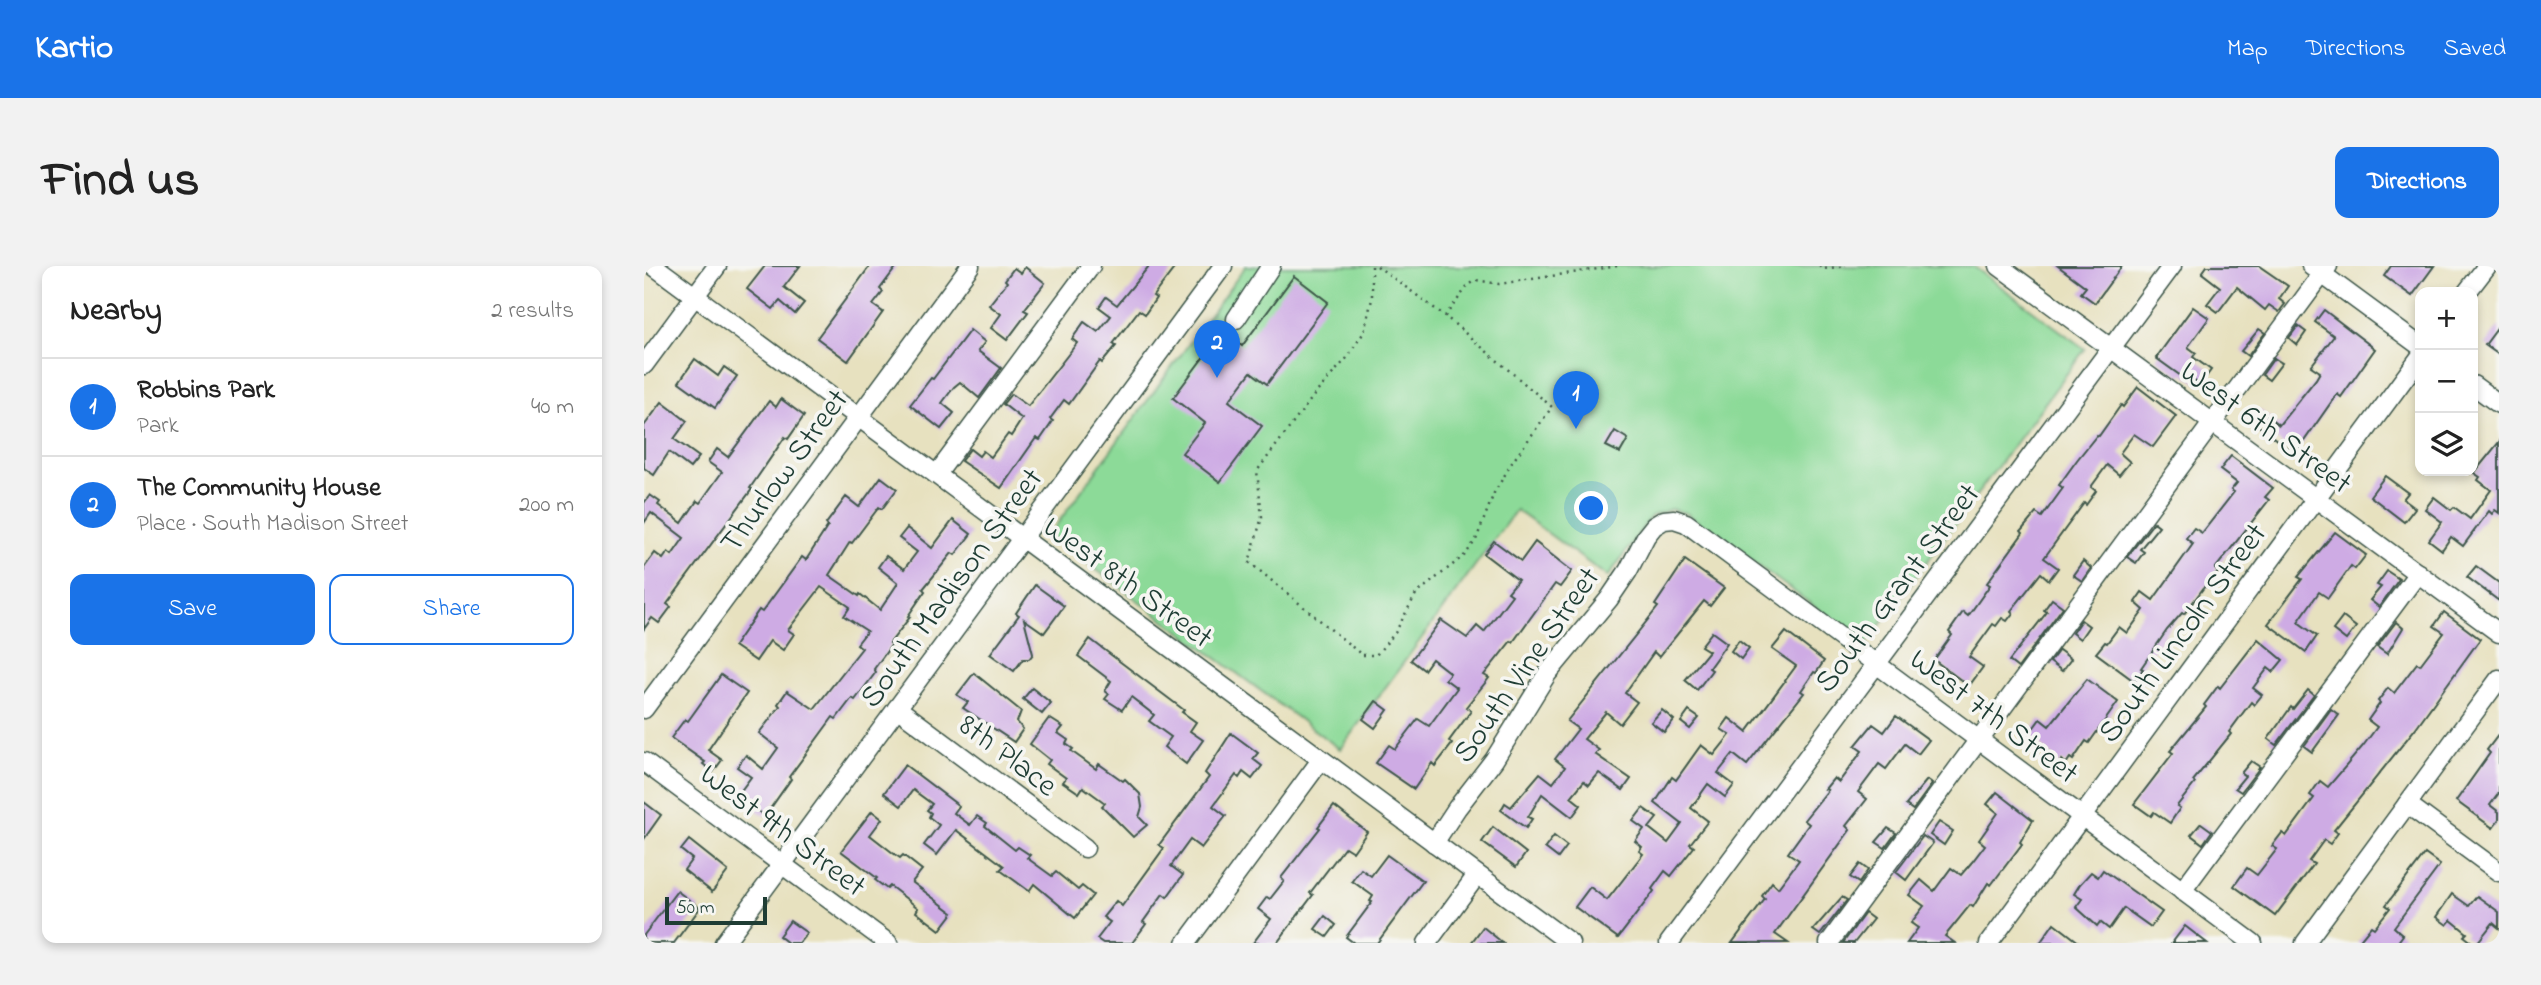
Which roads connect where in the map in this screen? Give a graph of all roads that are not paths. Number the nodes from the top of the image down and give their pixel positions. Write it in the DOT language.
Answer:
graph roads {
  1 [pos="654,266"];
  2 [pos="717,266"];
  3 [pos="970,266"];
  4 [pos="1091,266"];
  5 [pos="1223,266"];
  6 [pos="1271,266"];
  7 [pos="1999,266"];
  8 [pos="2172,266"];
  9 [pos="2487,266"];
  10 [pos="2320,269"];
  11 [pos="2471,287"];
  12 [pos="695,296"];
  13 [pos="1236,319"];
  14 [pos="2415,342"];
  15 [pos="2111,348"];
  16 [pos="2415,363"];
  17 [pos="644,365"];
  18 [pos="2478,389"];
  19 [pos="2499,404"];
  20 [pos="859,417"];
  21 [pos="2213,423"];
  22 [pos="937,474"];
  23 [pos="2316,499"];
  24 [pos="1664,520"];
  25 [pos="1022,539"];
  26 [pos="2418,573"];
  27 [pos="2499,633"];
  28 [pos="1876,663"];
  29 [pos="2499,679"];
  30 [pos="897,708"];
  31 [pos="644,709"];
  32 [pos="1978,740"];
  33 [pos="1321,760"];
  34 [pos="644,762"];
  35 [pos="2407,804"];
  36 [pos="2082,817"];
  37 [pos="1434,843"];
  38 [pos="1084,848"];
  39 [pos="782,864"];
  40 [pos="2499,872"];
  41 [pos="1477,875"];
  42 [pos="2182,891"];
  43 [pos="724,943"];
  44 [pos="888,943"];
  45 [pos="1186,943"];
  46 [pos="1427,943"];
  47 [pos="1570,943"];
  48 [pos="1669,943"];
  49 [pos="1829,943"];
  50 [pos="1989,943"];
  51 [pos="2253,943"];
  52 [pos="2305,943"];
  1 -- 12 [label="street, West 8th Street"];
  2 -- 12 [label="street"];
  3 -- 20 [label="street, Thurlow Street"];
  4 -- 22 [label="street"];
  5 -- 25 [label="street, South Madison Street"];
  6 -- 13 [label="street"];
  7 -- 15 [label="street, West 6th Street"];
  8 -- 15 [label="street, South Grant Street"];
  9 -- 11 [label="street"];
  10 -- 14 [label="street"];
  10 -- 21 [label="street"];
  12 -- 17 [label="street"];
  12 -- 20 [label="street, West 8th Street"];
  15 -- 21 [label="street, West 6th Street"];
  15 -- 28 [label="street, South Grant Street"];
  16 -- 23 [label="street, South Lincoln Street"];
  18 -- 19 [label="street"];
  20 -- 22 [label="street, West 8th Street"];
  20 -- 31 [label="street, Thurlow Street"];
  21 -- 23 [label="street, West 6th Street"];
  21 -- 32 [label="street"];
  22 -- 25 [label="street, West 8th Street"];
  23 -- 26 [label="street, West 6th Street"];
  23 -- 36 [label="street, South Lincoln Street"];
  24 -- 28 [label="street, West 7th Street"];
  24 -- 37 [label="street, South Vine Street"];
  25 -- 30 [label="street, South Madison Street"];
  25 -- 33 [label="street, West 8th Street"];
  26 -- 27 [label="street, West 6th Street"];
  26 -- 42 [label="street"];
  28 -- 32 [label="street, West 7th Street"];
  28 -- 48 [label="street, South Grant Street"];
  29 -- 35 [label="street"];
  30 -- 38 [label="street, 8th Place"];
  30 -- 39 [label="street, South Madison Street"];
  32 -- 36 [label="street, West 7th Street"];
  32 -- 49 [label="street"];
  33 -- 37 [label="street, West 8th Street"];
  33 -- 45 [label="street"];
  34 -- 39 [label="street, West 9th Street"];
  35 -- 40 [label="street"];
  35 -- 52 [label="street"];
  36 -- 42 [label="street, West 7th Street"];
  36 -- 50 [label="street, South Lincoln Street"];
  37 -- 41 [label="street, West 8th Street"];
  39 -- 43 [label="street, South Madison Street"];
  39 -- 44 [label="street, West 9th Street"];
  41 -- 46 [label="street"];
  41 -- 47 [label="street, West 8th Street"];
  42 -- 51 [label="street, West 7th Street"];
}
